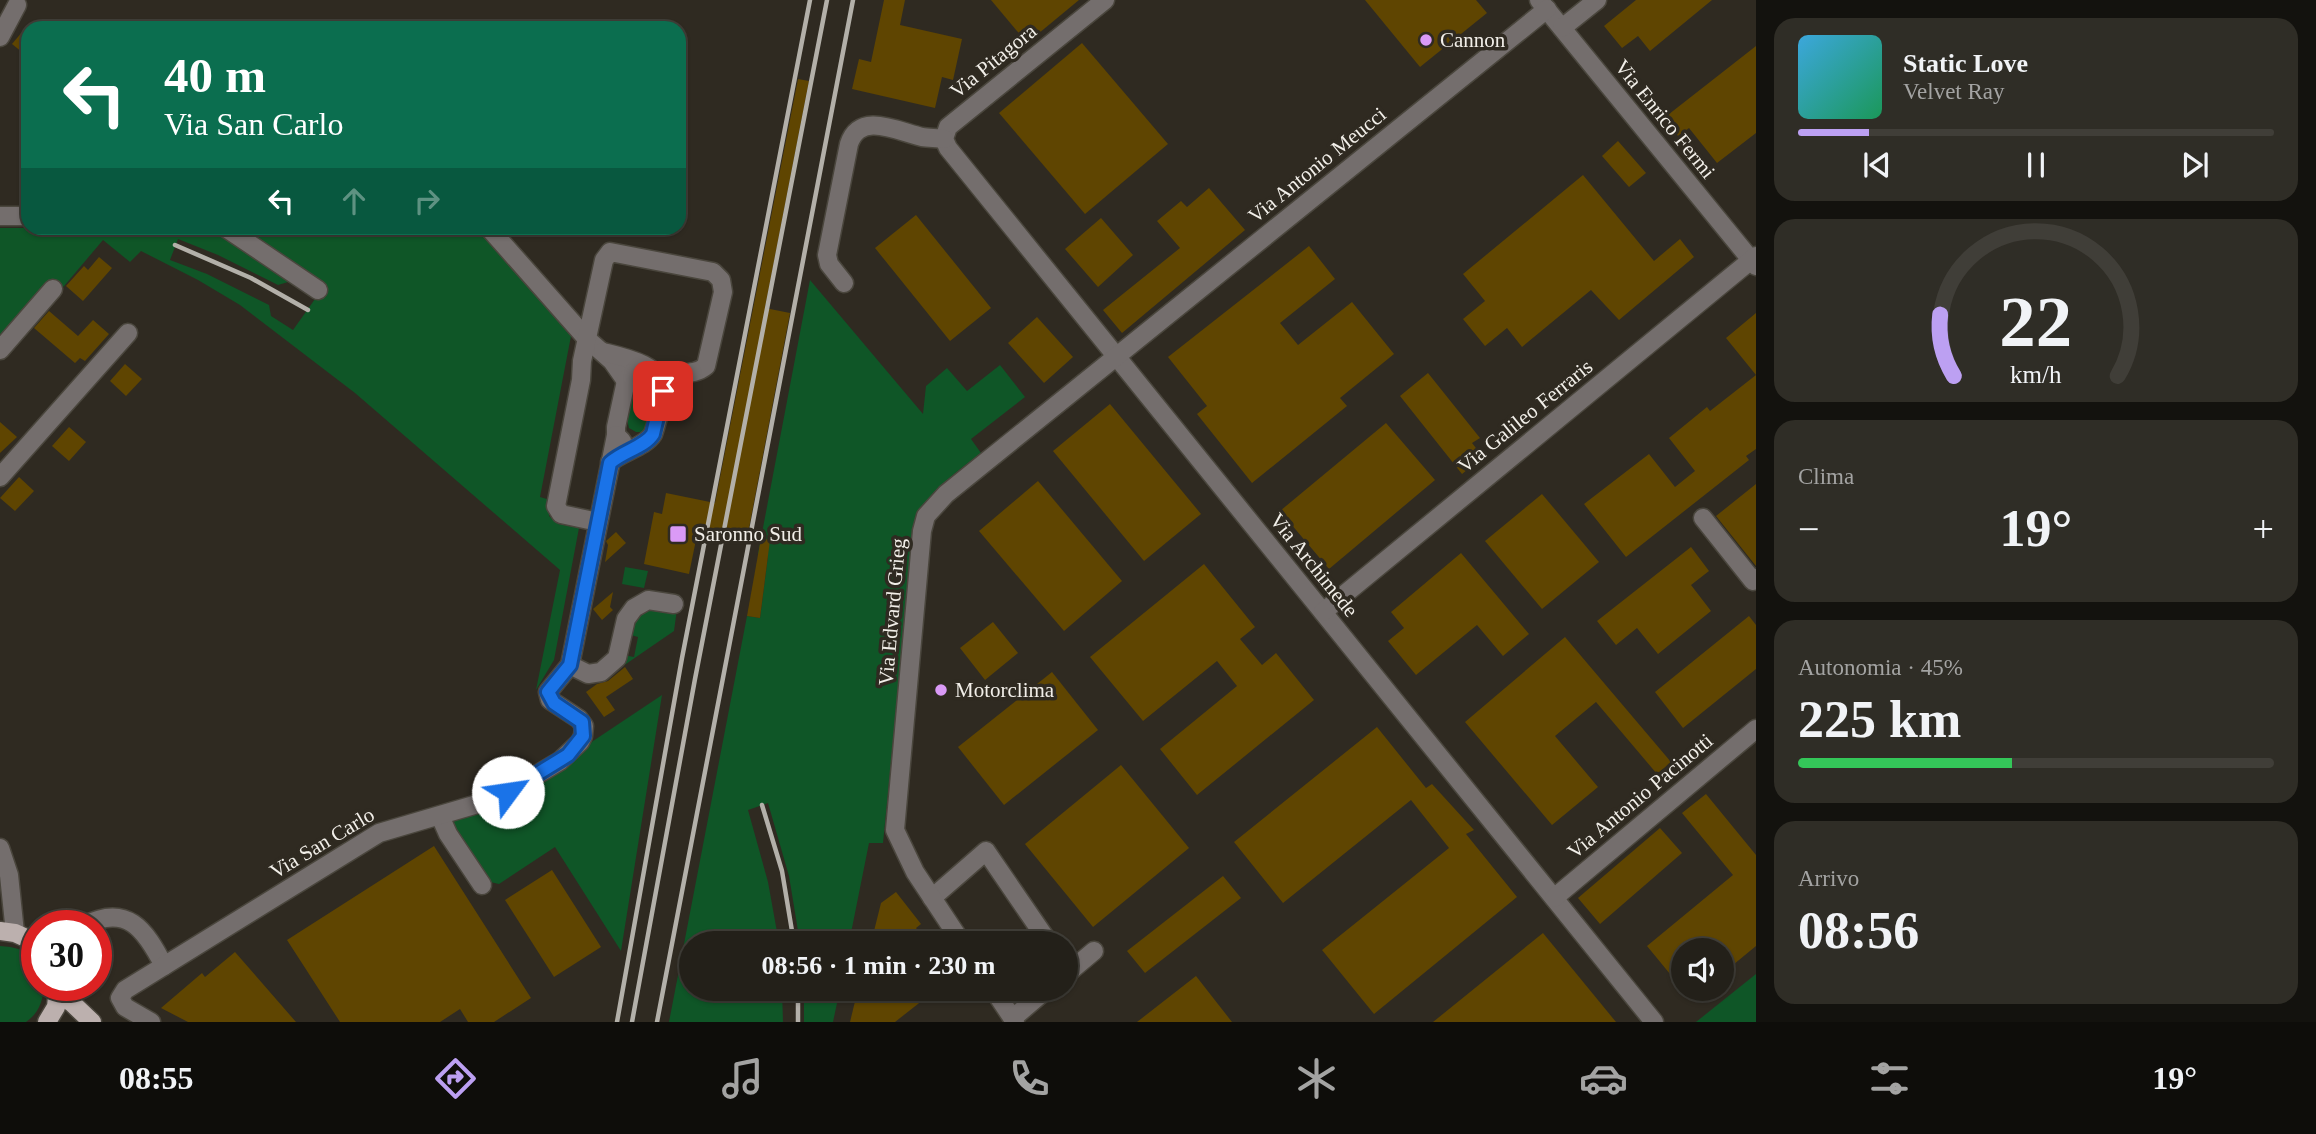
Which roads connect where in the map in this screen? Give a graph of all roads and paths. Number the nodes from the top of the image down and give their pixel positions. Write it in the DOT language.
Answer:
graph roads {
  1 [pos="1105,0"];
  2 [pos="1597,0"];
  3 [pos="19,2"];
  4 [pos="1543,5"];
  5 [pos="0,21"];
  6 [pos="1562,28"];
  7 [pos="0,37"];
  8 [pos="944,136"];
  9 [pos="0,216"];
  10 [pos="21,216"];
  11 [pos="236,235"];
  12 [pos="495,235"];
  13 [pos="1754,261"];
  14 [pos="844,283"];
  15 [pos="53,289"];
  16 [pos="318,290"];
  17 [pos="128,333"];
  18 [pos="0,350"];
  19 [pos="599,352"];
  20 [pos="1116,356"];
  21 [pos="654,373"];
  22 [pos="626,381"];
  23 [pos="616,435"];
  24 [pos="635,446"];
  25 [pos="610,463"];
  26 [pos="0,477"];
  27 [pos="1703,519"];
  28 [pos="598,522"];
  29 [pos="1756,578"];
  30 [pos="674,604"];
  31 [pos="1323,612"];
  32 [pos="570,665"];
  33 [pos="1756,729"];
  34 [pos="440,816"];
  35 [pos="0,848"];
  36 [pos="0,864"];
  37 [pos="482,885"];
  38 [pos="932,898"];
  39 [pos="1554,898"];
  40 [pos="0,906"];
  41 [pos="112,918"];
  42 [pos="954,931"];
  43 [pos="1041,931"];
  44 [pos="8,932"];
  45 [pos="1094,951"];
  46 [pos="1078,963"];
  47 [pos="164,966"];
  48 [pos="56,1001"];
  49 [pos="70,1001"];
  50 [pos="1001,1001"];
  51 [pos="1034,1001"];
  52 [pos="1014,1020"];
  53 [pos="47,1022"];
  54 [pos="92,1022"];
  55 [pos="151,1022"];
  56 [pos="1654,1022"];
  1 -- 8 [label="street, Via Pitagora"];
  2 -- 6 [label="street"];
  3 -- 5 [label="street"];
  3 -- 7 [label="street"];
  4 -- 6 [label="street, Via Enrico Fermi"];
  4 -- 20 [label="street, Via Antonio Meucci"];
  6 -- 13 [label="street, Via Enrico Fermi"];
  8 -- 14 [label="street"];
  8 -- 20 [label="street, Via Archimede"];
  9 -- 10 [label="street"];
  11 -- 16 [label="street"];
  12 -- 19 [label="street"];
  13 -- 31 [label="street, Via Galileo Ferraris"];
  15 -- 18 [label="street"];
  17 -- 26 [label="street"];
  19 -- 21 [label="street"];
  19 -- 21 [label="street"];
  19 -- 22 [label="street"];
  19 -- 28 [label="street"];
  20 -- 31 [label="street, Via Archimede"];
  20 -- 38 [label="street, Via Edvard Grieg"];
  21 -- 22 [label="street"];
  21 -- 24 [label="street"];
  22 -- 23 [label="street, Via San Carlo"];
  23 -- 24 [label="street"];
  23 -- 25 [label="street, Via San Carlo"];
  24 -- 25 [label="street"];
  25 -- 28 [label="street, Via San Carlo"];
  27 -- 29 [label="street"];
  28 -- 32 [label="street, Via San Carlo"];
  30 -- 32 [label="street"];
  31 -- 39 [label="street, Via Archimede"];
  32 -- 34 [label="street, Via San Carlo"];
  33 -- 39 [label="street, Via Antonio Pacinotti"];
  34 -- 37 [label="street"];
  34 -- 47 [label="street, Via San Carlo"];
  35 -- 44 [label="street"];
  36 -- 40 [label="street"];
  38 -- 42 [label="street, Via Edvard Grieg"];
  38 -- 43 [label="street"];
  39 -- 56 [label="street, Via Archimede"];
  41 -- 47 [label="street"];
  45 -- 46 [label="street"];
  47 -- 55 [label="street, Via San Carlo"];
  48 -- 53 [label="main road"];
  49 -- 54 [label="main road"];
  50 -- 52 [label="street"];
  51 -- 52 [label="street"];
}
